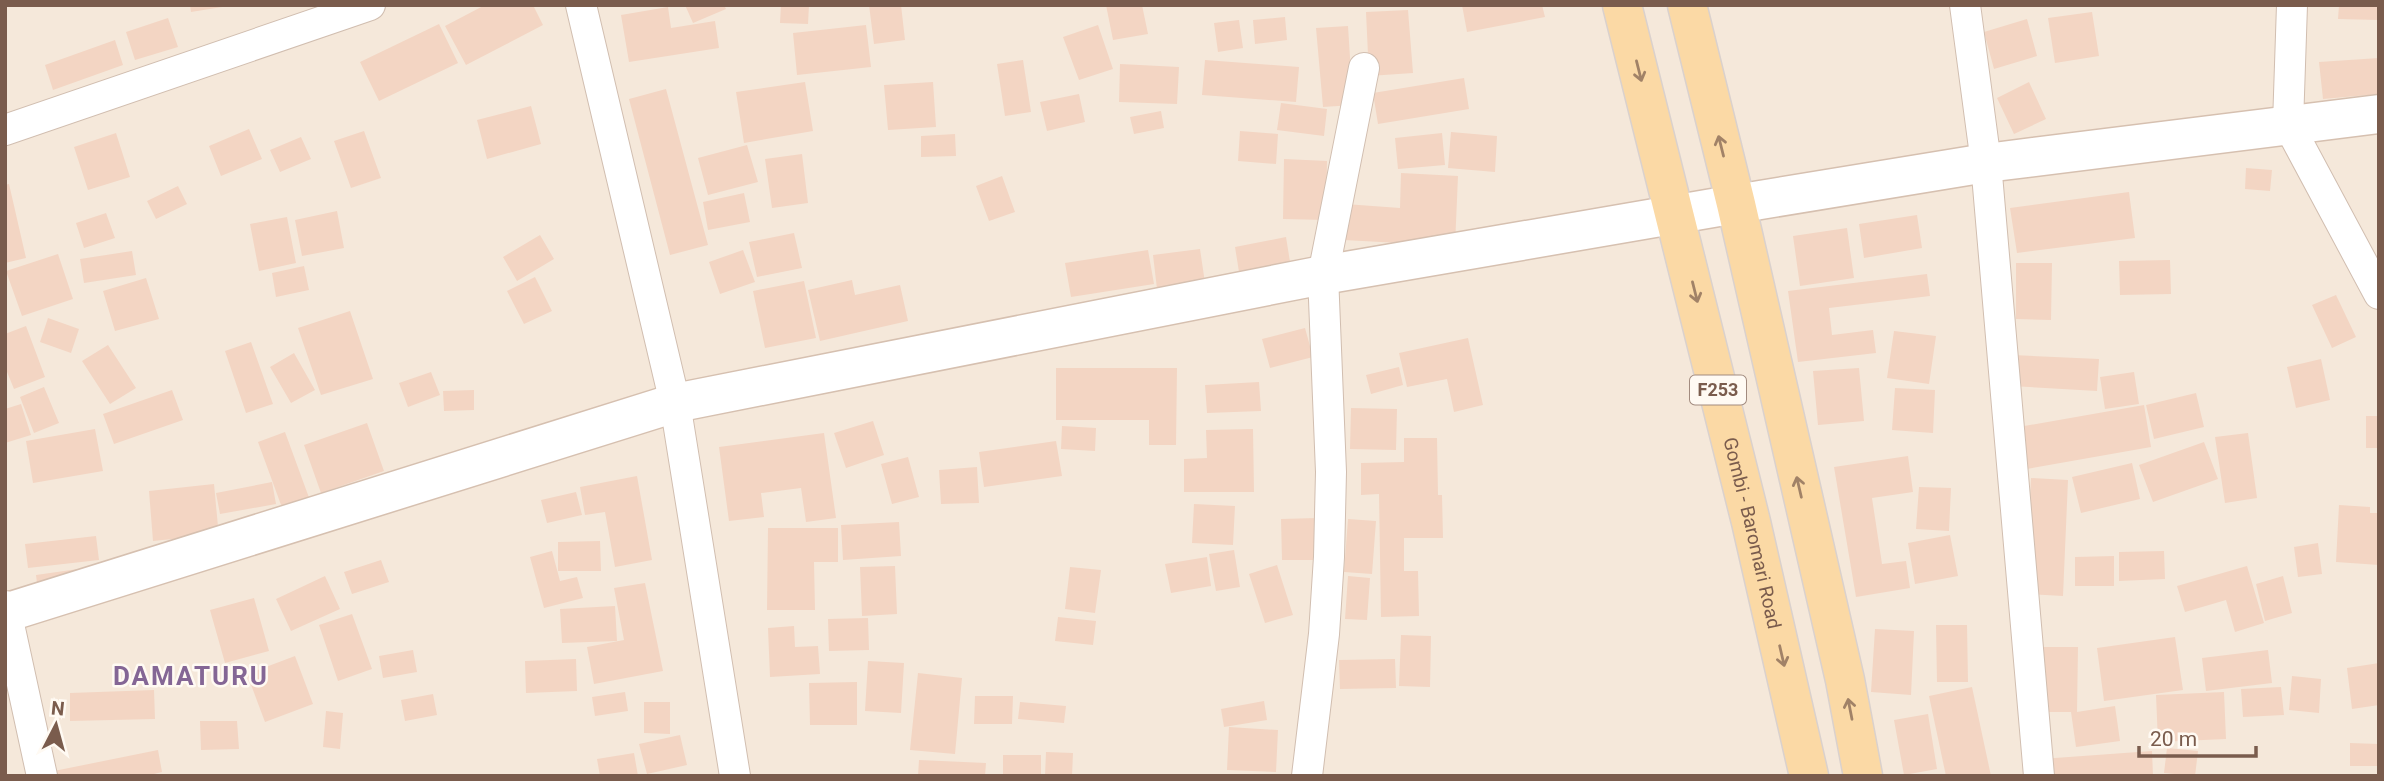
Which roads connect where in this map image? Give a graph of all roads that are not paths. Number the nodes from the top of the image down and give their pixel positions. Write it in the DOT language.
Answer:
graph roads {
  1 [pos="370,5"];
  2 [pos="581,5"];
  3 [pos="1622,5"];
  4 [pos="1686,5"];
  5 [pos="1965,5"];
  6 [pos="2292,5"];
  7 [pos="1364,68"];
  8 [pos="2379,114"];
  9 [pos="2288,124"];
  10 [pos="5,130"];
  11 [pos="1986,163"];
  12 [pos="1736,204"];
  13 [pos="1676,216"];
  14 [pos="1323,275"];
  15 [pos="2379,294"];
  16 [pos="675,402"];
  17 [pos="6,610"];
  18 [pos="42,776"];
  19 [pos="735,776"];
  20 [pos="1307,776"];
  21 [pos="1809,776"];
  22 [pos="1863,776"];
  23 [pos="2039,776"];
  1 -- 10 [label="street"];
  2 -- 16 [label="street"];
  3 -- 13 [label="main road, Gombi - Baromari Road / F253, one-way"];
  12 -- 4 [label="main road, F253, one-way"];
  5 -- 11 [label="street"];
  6 -- 9 [label="street"];
  7 -- 14 [label="street"];
  8 -- 9 [label="street"];
  9 -- 11 [label="street"];
  9 -- 15 [label="street"];
  11 -- 12 [label="street"];
  11 -- 23 [label="street"];
  12 -- 13 [label="street"];
  22 -- 12 [label="main road, F253, one-way"];
  13 -- 14 [label="street"];
  13 -- 21 [label="main road, Gombi - Baromari Road / F253, one-way"];
  14 -- 16 [label="street"];
  14 -- 20 [label="street"];
  16 -- 17 [label="street"];
  16 -- 19 [label="street"];
  17 -- 18 [label="street"];
}
